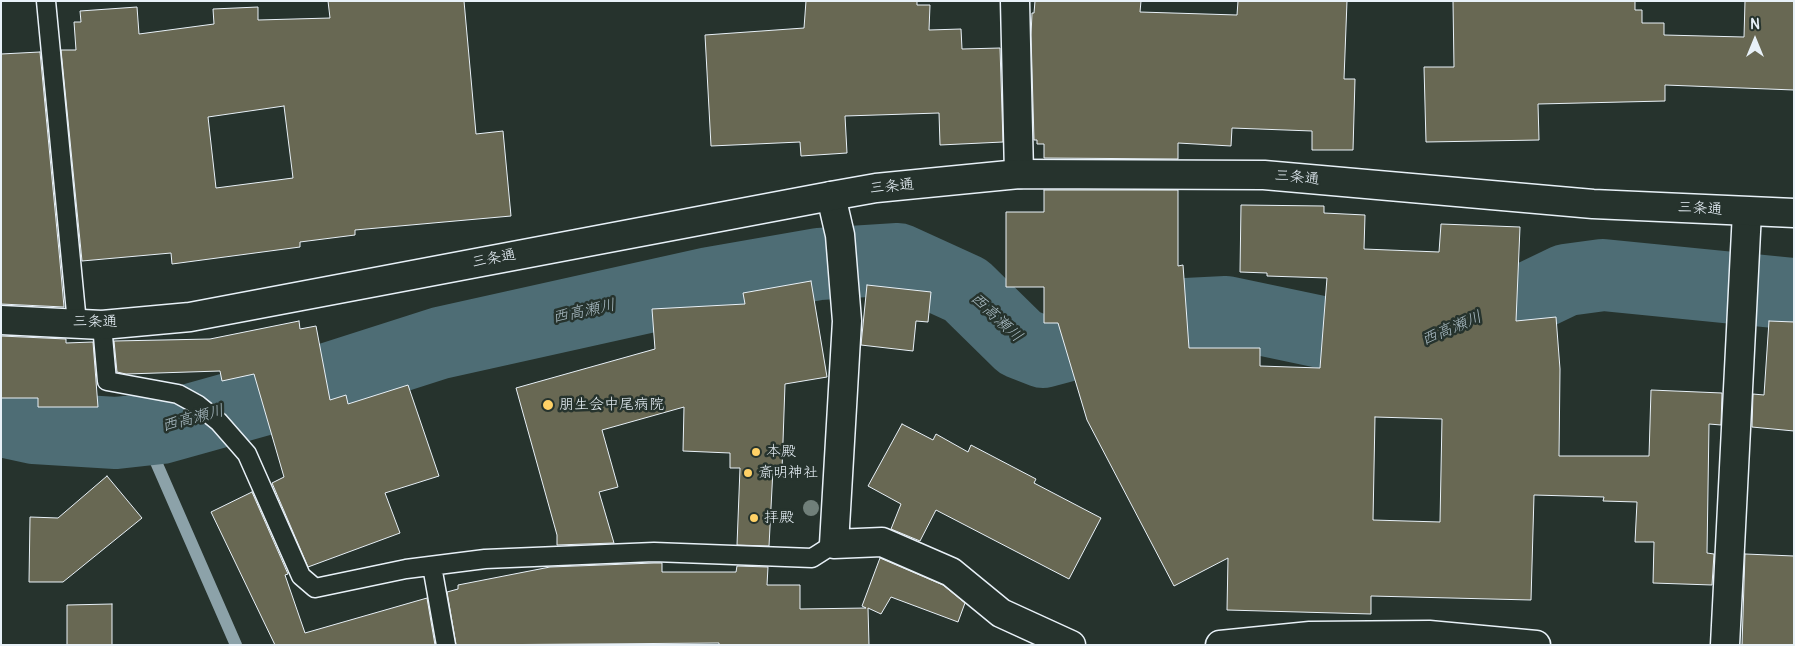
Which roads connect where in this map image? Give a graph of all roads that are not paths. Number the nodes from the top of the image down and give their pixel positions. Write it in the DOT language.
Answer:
graph roads {
  1 [pos="46,1"];
  2 [pos="1015,1"];
  3 [pos="1019,174"];
  4 [pos="831,196"];
  5 [pos="1747,212"];
  6 [pos="1794,213"];
  7 [pos="1,320"];
  8 [pos="90,324"];
  9 [pos="834,544"];
  10 [pos="432,566"];
  11 [pos="446,645"];
  12 [pos="1072,645"];
  13 [pos="1220,645"];
  14 [pos="1536,645"];
  15 [pos="1725,645"];
  1 -- 8 [label="lane"];
  2 -- 3 [label="main road"];
  3 -- 4 [label="main road, 三条通"];
  3 -- 5 [label="main road, 三条通"];
  4 -- 8 [label="main road, 三条通"];
  4 -- 9 [label="main road"];
  5 -- 6 [label="main road, 三条通"];
  5 -- 15 [label="main road"];
  7 -- 8 [label="main road, 三条通"];
  8 -- 10 [label="lane"];
  9 -- 10 [label="lane"];
  9 -- 12 [label="main road"];
  10 -- 11 [label="lane"];
  13 -- 14 [label="main road"];
}
